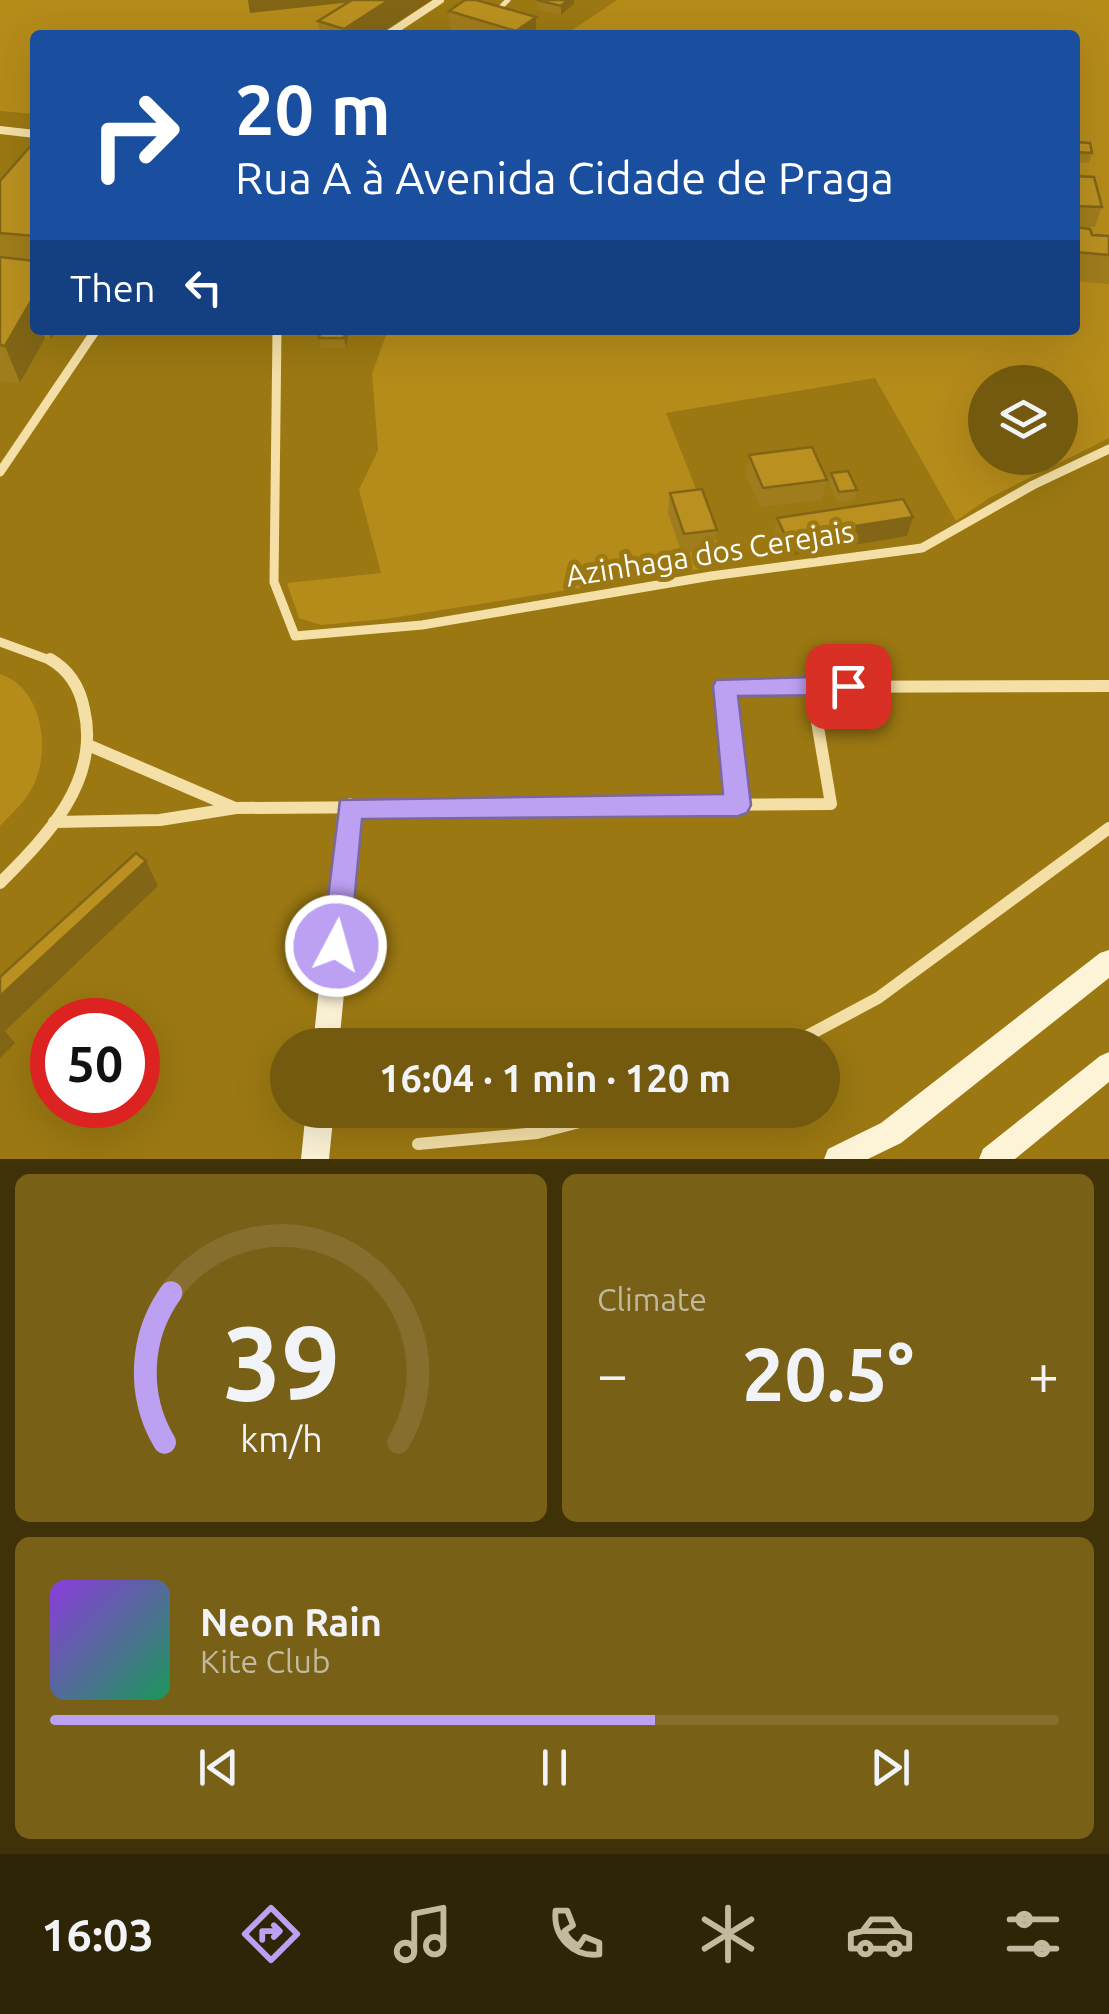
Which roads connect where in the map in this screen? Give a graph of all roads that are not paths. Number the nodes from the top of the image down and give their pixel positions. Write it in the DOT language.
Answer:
graph roads {
  1 [pos="440,0"];
  2 [pos="394,30"];
  3 [pos="0,130"];
  4 [pos="30,133"];
  5 [pos="93,335"];
  6 [pos="277,335"];
  7 [pos="1109,449"];
  8 [pos="0,472"];
  9 [pos="0,642"];
  10 [pos="810,686"];
  11 [pos="1109,686"];
  12 [pos="88,745"];
  13 [pos="738,805"];
  14 [pos="236,808"];
  15 [pos="350,808"];
  16 [pos="54,822"];
  17 [pos="1109,828"];
  18 [pos="0,883"];
  19 [pos="1109,962"];
  20 [pos="328,1028"];
  21 [pos="822,1028"];
  22 [pos="1109,1065"];
  23 [pos="318,1128"];
  24 [pos="559,1128"];
  25 [pos="418,1144"];
  26 [pos="315,1159"];
  27 [pos="838,1159"];
  28 [pos="993,1159"];
  1 -- 2 [label="street"];
  3 -- 4 [label="street"];
  5 -- 8 [label="street"];
  6 -- 7 [label="street, Azinhaga dos Cerejais"];
  9 -- 12 [label="street"];
  10 -- 11 [label="street"];
  10 -- 13 [label="street"];
  10 -- 13 [label="street"];
  12 -- 14 [label="street"];
  12 -- 16 [label="street"];
  13 -- 15 [label="street"];
  14 -- 15 [label="street"];
  14 -- 16 [label="street"];
  15 -- 20 [label="main road"];
  16 -- 18 [label="street"];
  17 -- 21 [label="street"];
  19 -- 27 [label="main road"];
  22 -- 28 [label="main road"];
  23 -- 26 [label="main road"];
  24 -- 25 [label="street"];
}
